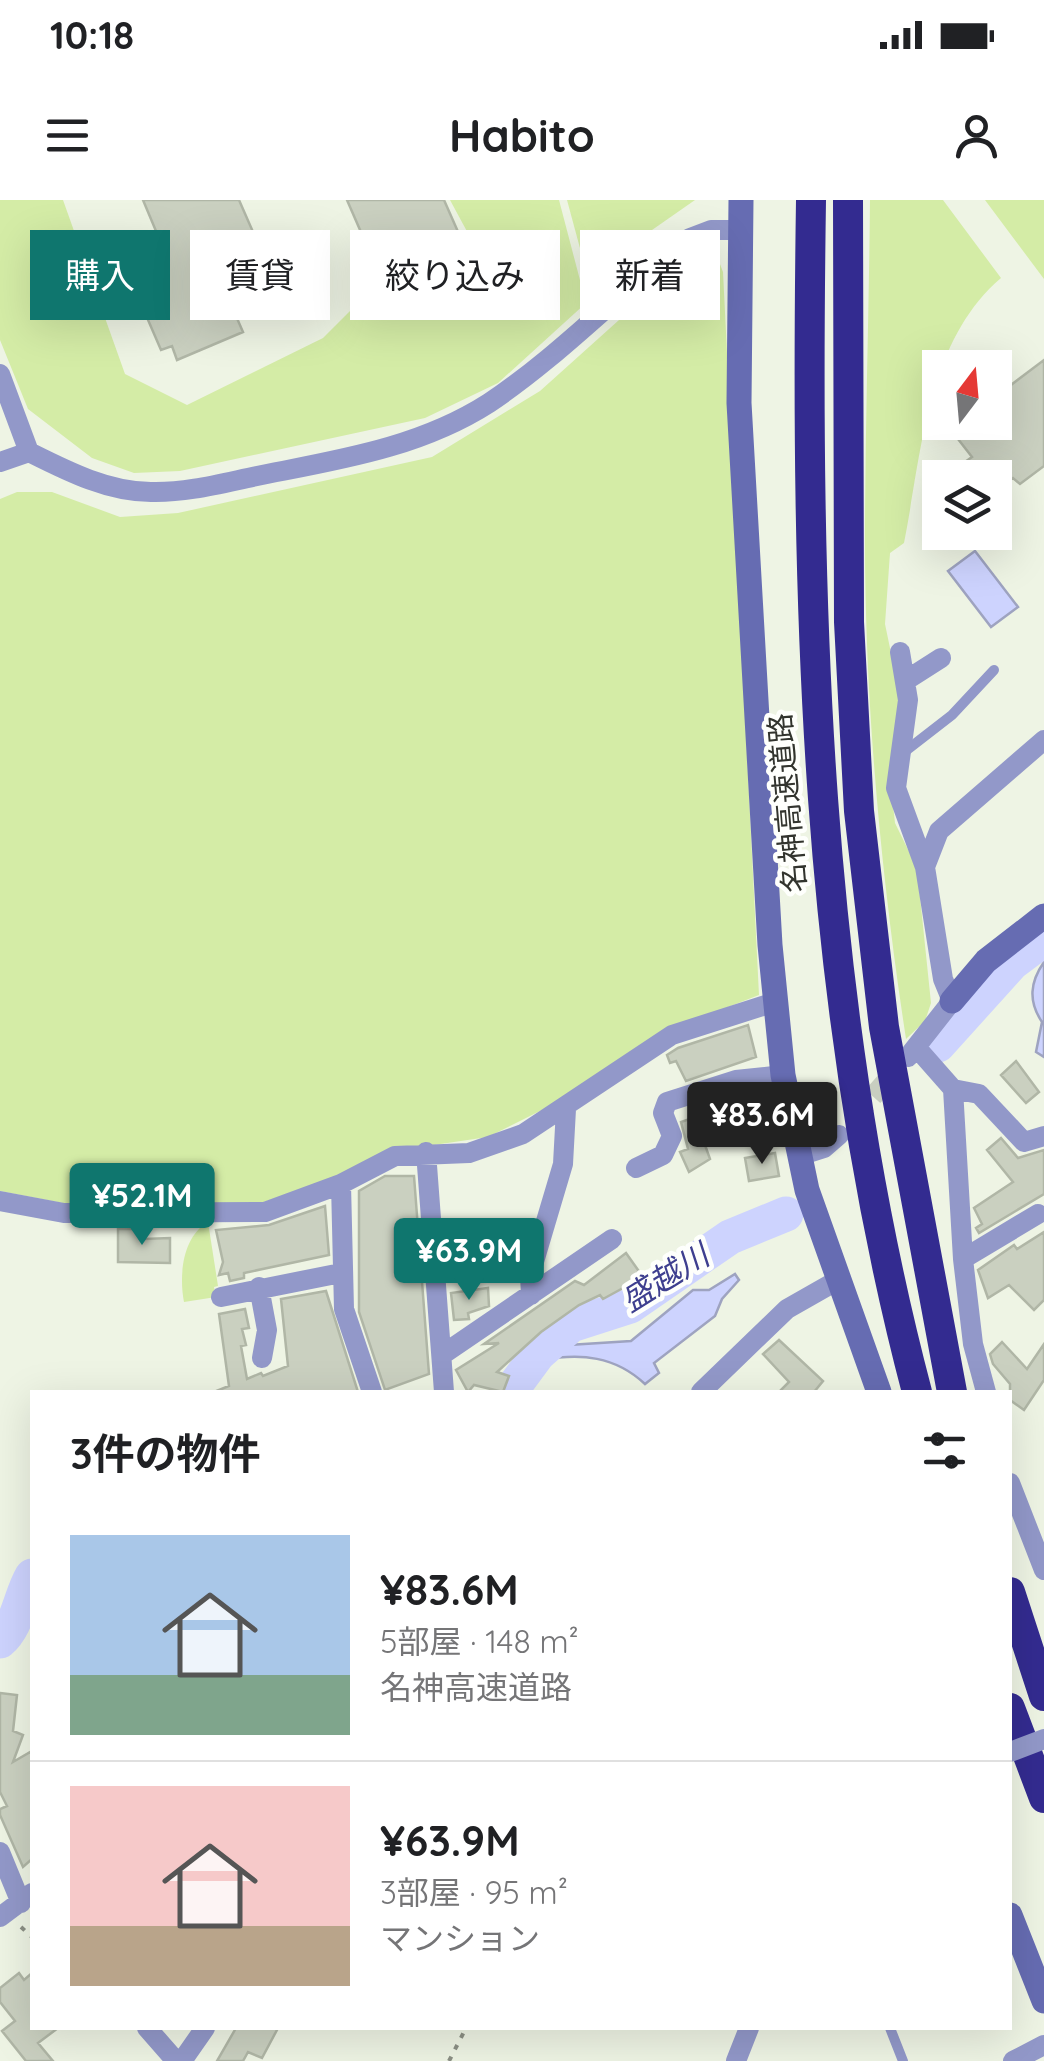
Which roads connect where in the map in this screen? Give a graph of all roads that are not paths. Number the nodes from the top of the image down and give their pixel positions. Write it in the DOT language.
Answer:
graph roads {
  1 [pos="742,200"];
  2 [pos="811,200"];
  3 [pos="848,200"];
  4 [pos="740,230"];
  5 [pos="0,374"];
  6 [pos="29,452"];
  7 [pos="0,462"];
  8 [pos="900,652"];
  9 [pos="941,658"];
  10 [pos="994,670"];
  11 [pos="905,681"];
  12 [pos="1044,740"];
  13 [pos="902,753"];
  14 [pos="925,867"];
  15 [pos="1044,916"];
  16 [pos="952,1001"];
  17 [pos="775,1002"];
  18 [pos="782,1075"];
  19 [pos="953,1089"];
  20 [pos="566,1110"];
  21 [pos="839,1135"];
  22 [pos="1044,1136"];
  23 [pos="426,1152"];
  24 [pos="799,1156"];
  25 [pos="636,1168"];
  26 [pos="340,1184"];
  27 [pos="0,1201"];
  28 [pos="1038,1214"];
  29 [pos="612,1239"];
  30 [pos="963,1259"];
  31 [pos="341,1273"];
  32 [pos="838,1280"];
  33 [pos="259,1287"];
  34 [pos="531,1295"];
  35 [pos="221,1298"];
  36 [pos="442,1355"];
  37 [pos="262,1358"];
  38 [pos="371,1390"];
  39 [pos="443,1390"];
  40 [pos="703,1390"];
  41 [pos="878,1390"];
  42 [pos="917,1390"];
  43 [pos="952,1390"];
  44 [pos="985,1390"];
  45 [pos="1012,1488"];
  46 [pos="1044,1570"];
  47 [pos="1012,1598"];
  48 [pos="1044,1696"];
  49 [pos="1012,1713"];
  50 [pos="1044,1739"];
  51 [pos="1012,1751"];
  52 [pos="1044,1798"];
  53 [pos="0,1852"];
  54 [pos="16,1908"];
  55 [pos="1012,1919"];
  56 [pos="1044,2001"];
  57 [pos="150,2030"];
  58 [pos="204,2030"];
  59 [pos="748,2030"];
  60 [pos="891,2030"];
  61 [pos="1044,2045"];
  62 [pos="179,2061"];
  63 [pos="736,2061"];
  64 [pos="904,2061"];
  65 [pos="1013,2061"];
  1 -- 4 [label="street"];
  2 -- 42 [label="highway, 名神高速道路"];
  3 -- 43 [label="highway"];
  4 -- 6 [label="street"];
  4 -- 17 [label="street"];
  5 -- 6 [label="street"];
  6 -- 7 [label="street"];
  8 -- 11 [label="street"];
  9 -- 11 [label="street"];
  10 -- 13 [label="lane"];
  11 -- 13 [label="street"];
  12 -- 14 [label="street"];
  13 -- 14 [label="street"];
  14 -- 16 [label="street"];
  15 -- 16 [label="street"];
  16 -- 19 [label="street"];
  17 -- 18 [label="street"];
  17 -- 20 [label="street"];
  18 -- 24 [label="street"];
  18 -- 25 [label="street"];
  19 -- 22 [label="street"];
  19 -- 30 [label="street"];
  20 -- 23 [label="street"];
  20 -- 34 [label="street"];
  21 -- 24 [label="street"];
  23 -- 26 [label="street"];
  23 -- 36 [label="street"];
  24 -- 32 [label="street"];
  26 -- 27 [label="street"];
  26 -- 31 [label="street"];
  28 -- 30 [label="street"];
  29 -- 34 [label="street"];
  30 -- 44 [label="street"];
  31 -- 33 [label="street"];
  31 -- 38 [label="street"];
  32 -- 40 [label="street"];
  32 -- 41 [label="street"];
  33 -- 35 [label="street"];
  33 -- 37 [label="street"];
  34 -- 36 [label="street"];
  36 -- 39 [label="street"];
  45 -- 46 [label="street"];
  47 -- 48 [label="highway"];
  49 -- 52 [label="highway"];
  50 -- 51 [label="street, bridge"];
  53 -- 54 [label="street"];
  55 -- 56 [label="street"];
  57 -- 62 [label="street"];
  58 -- 62 [label="street"];
  59 -- 63 [label="street"];
  60 -- 64 [label="lane"];
  61 -- 65 [label="street"];
}
